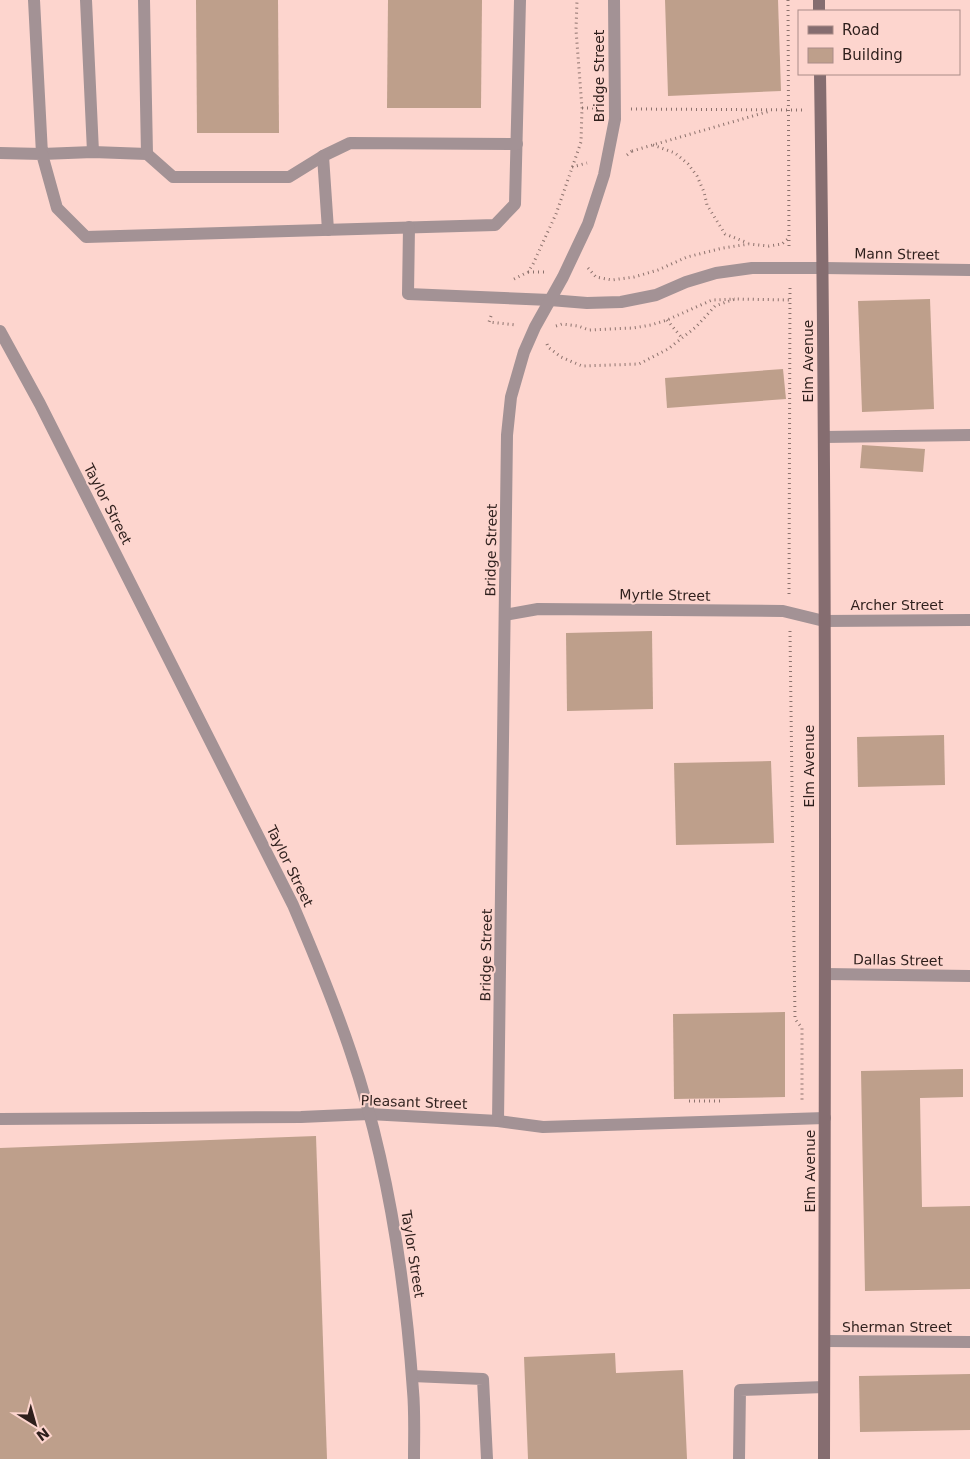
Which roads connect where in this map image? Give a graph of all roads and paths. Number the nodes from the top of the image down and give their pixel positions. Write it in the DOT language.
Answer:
graph roads {
  1 [pos="34,0"];
  2 [pos="86,0"];
  3 [pos="144,0"];
  4 [pos="520,0"];
  5 [pos="577,0"];
  6 [pos="614,0"];
  7 [pos="820,75"];
  8 [pos="582,108"];
  9 [pos="615,108"];
  10 [pos="775,110"];
  11 [pos="821,110"];
  12 [pos="516,144"];
  13 [pos="653,145"];
  14 [pos="632,150"];
  15 [pos="93,152"];
  16 [pos="0,153"];
  17 [pos="42,154"];
  18 [pos="147,154"];
  19 [pos="323,156"];
  20 [pos="625,157"];
  21 [pos="608,158"];
  22 [pos="572,167"];
  23 [pos="408,227"];
  24 [pos="328,230"];
  25 [pos="789,237"];
  26 [pos="749,244"];
  27 [pos="586,264"];
  28 [pos="823,268"];
  29 [pos="970,270"];
  30 [pos="498,298"];
  31 [pos="735,299"];
  32 [pos="550,300"];
  33 [pos="790,300"];
  34 [pos="667,320"];
  35 [pos="489,322"];
  36 [pos="551,328"];
  37 [pos="0,331"];
  38 [pos="545,337"];
  39 [pos="682,338"];
  40 [pos="970,435"];
  41 [pos="824,437"];
  42 [pos="505,615"];
  43 [pos="970,620"];
  44 [pos="824,621"];
  45 [pos="825,974"];
  46 [pos="970,976"];
  47 [pos="370,1114"];
  48 [pos="825,1118"];
  49 [pos="0,1119"];
  50 [pos="498,1121"];
  51 [pos="825,1341"];
  52 [pos="970,1342"];
  53 [pos="412,1376"];
  54 [pos="824,1387"];
  55 [pos="414,1459"];
  56 [pos="487,1459"];
  57 [pos="739,1459"];
  58 [pos="824,1459"];
  1 -- 17 [label="street"];
  2 -- 15 [label="street"];
  3 -- 18 [label="street"];
  4 -- 12 [label="street"];
  5 -- 8 [label="path"];
  6 -- 9 [label="street, Bridge Street"];
  7 -- 11 [label="main road, Elm Avenue"];
  8 -- 9 [label="path"];
  8 -- 22 [label="path"];
  9 -- 10 [label="path"];
  9 -- 21 [label="street, Bridge Street"];
  10 -- 11 [label="path"];
  10 -- 13 [label="path"];
  11 -- 28 [label="main road, Elm Avenue"];
  12 -- 19 [label="street"];
  12 -- 23 [label="street"];
  13 -- 14 [label="path"];
  13 -- 26 [label="path"];
  14 -- 20 [label="path"];
  14 -- 21 [label="path"];
  15 -- 17 [label="street"];
  15 -- 18 [label="street"];
  16 -- 17 [label="street"];
  17 -- 24 [label="street"];
  18 -- 19 [label="street"];
  19 -- 24 [label="street"];
  21 -- 22 [label="path"];
  21 -- 32 [label="street, Bridge Street"];
  22 -- 30 [label="path"];
  23 -- 24 [label="street"];
  23 -- 30 [label="street, Mann Street"];
  25 -- 26 [label="path"];
  26 -- 27 [label="path"];
  28 -- 29 [label="street, Mann Street"];
  28 -- 32 [label="street, Mann Street"];
  28 -- 41 [label="main road, Elm Avenue"];
  30 -- 32 [label="street, Mann Street"];
  30 -- 35 [label="path"];
  31 -- 33 [label="path"];
  31 -- 34 [label="path"];
  31 -- 39 [label="path"];
  32 -- 42 [label="street, Bridge Street"];
  34 -- 36 [label="path"];
  34 -- 39 [label="path"];
  37 -- 47 [label="street, Taylor Street"];
  38 -- 39 [label="path"];
  40 -- 41 [label="street"];
  41 -- 44 [label="main road, Elm Avenue"];
  42 -- 44 [label="street, Myrtle Street"];
  42 -- 50 [label="street, Bridge Street"];
  43 -- 44 [label="street, Archer Street"];
  44 -- 45 [label="main road, Elm Avenue"];
  45 -- 46 [label="street, Dallas Street"];
  45 -- 48 [label="main road, Elm Avenue"];
  47 -- 49 [label="street, Pleasant Street"];
  47 -- 50 [label="street, Pleasant Street"];
  47 -- 53 [label="street, Taylor Street"];
  48 -- 50 [label="street, Pleasant Street"];
  48 -- 51 [label="main road, Elm Avenue"];
  51 -- 52 [label="street, Sherman Street"];
  51 -- 54 [label="main road, Elm Avenue"];
  53 -- 55 [label="street, Taylor Street"];
  53 -- 56 [label="street"];
  54 -- 57 [label="street"];
  54 -- 58 [label="main road, Elm Avenue"];
}
